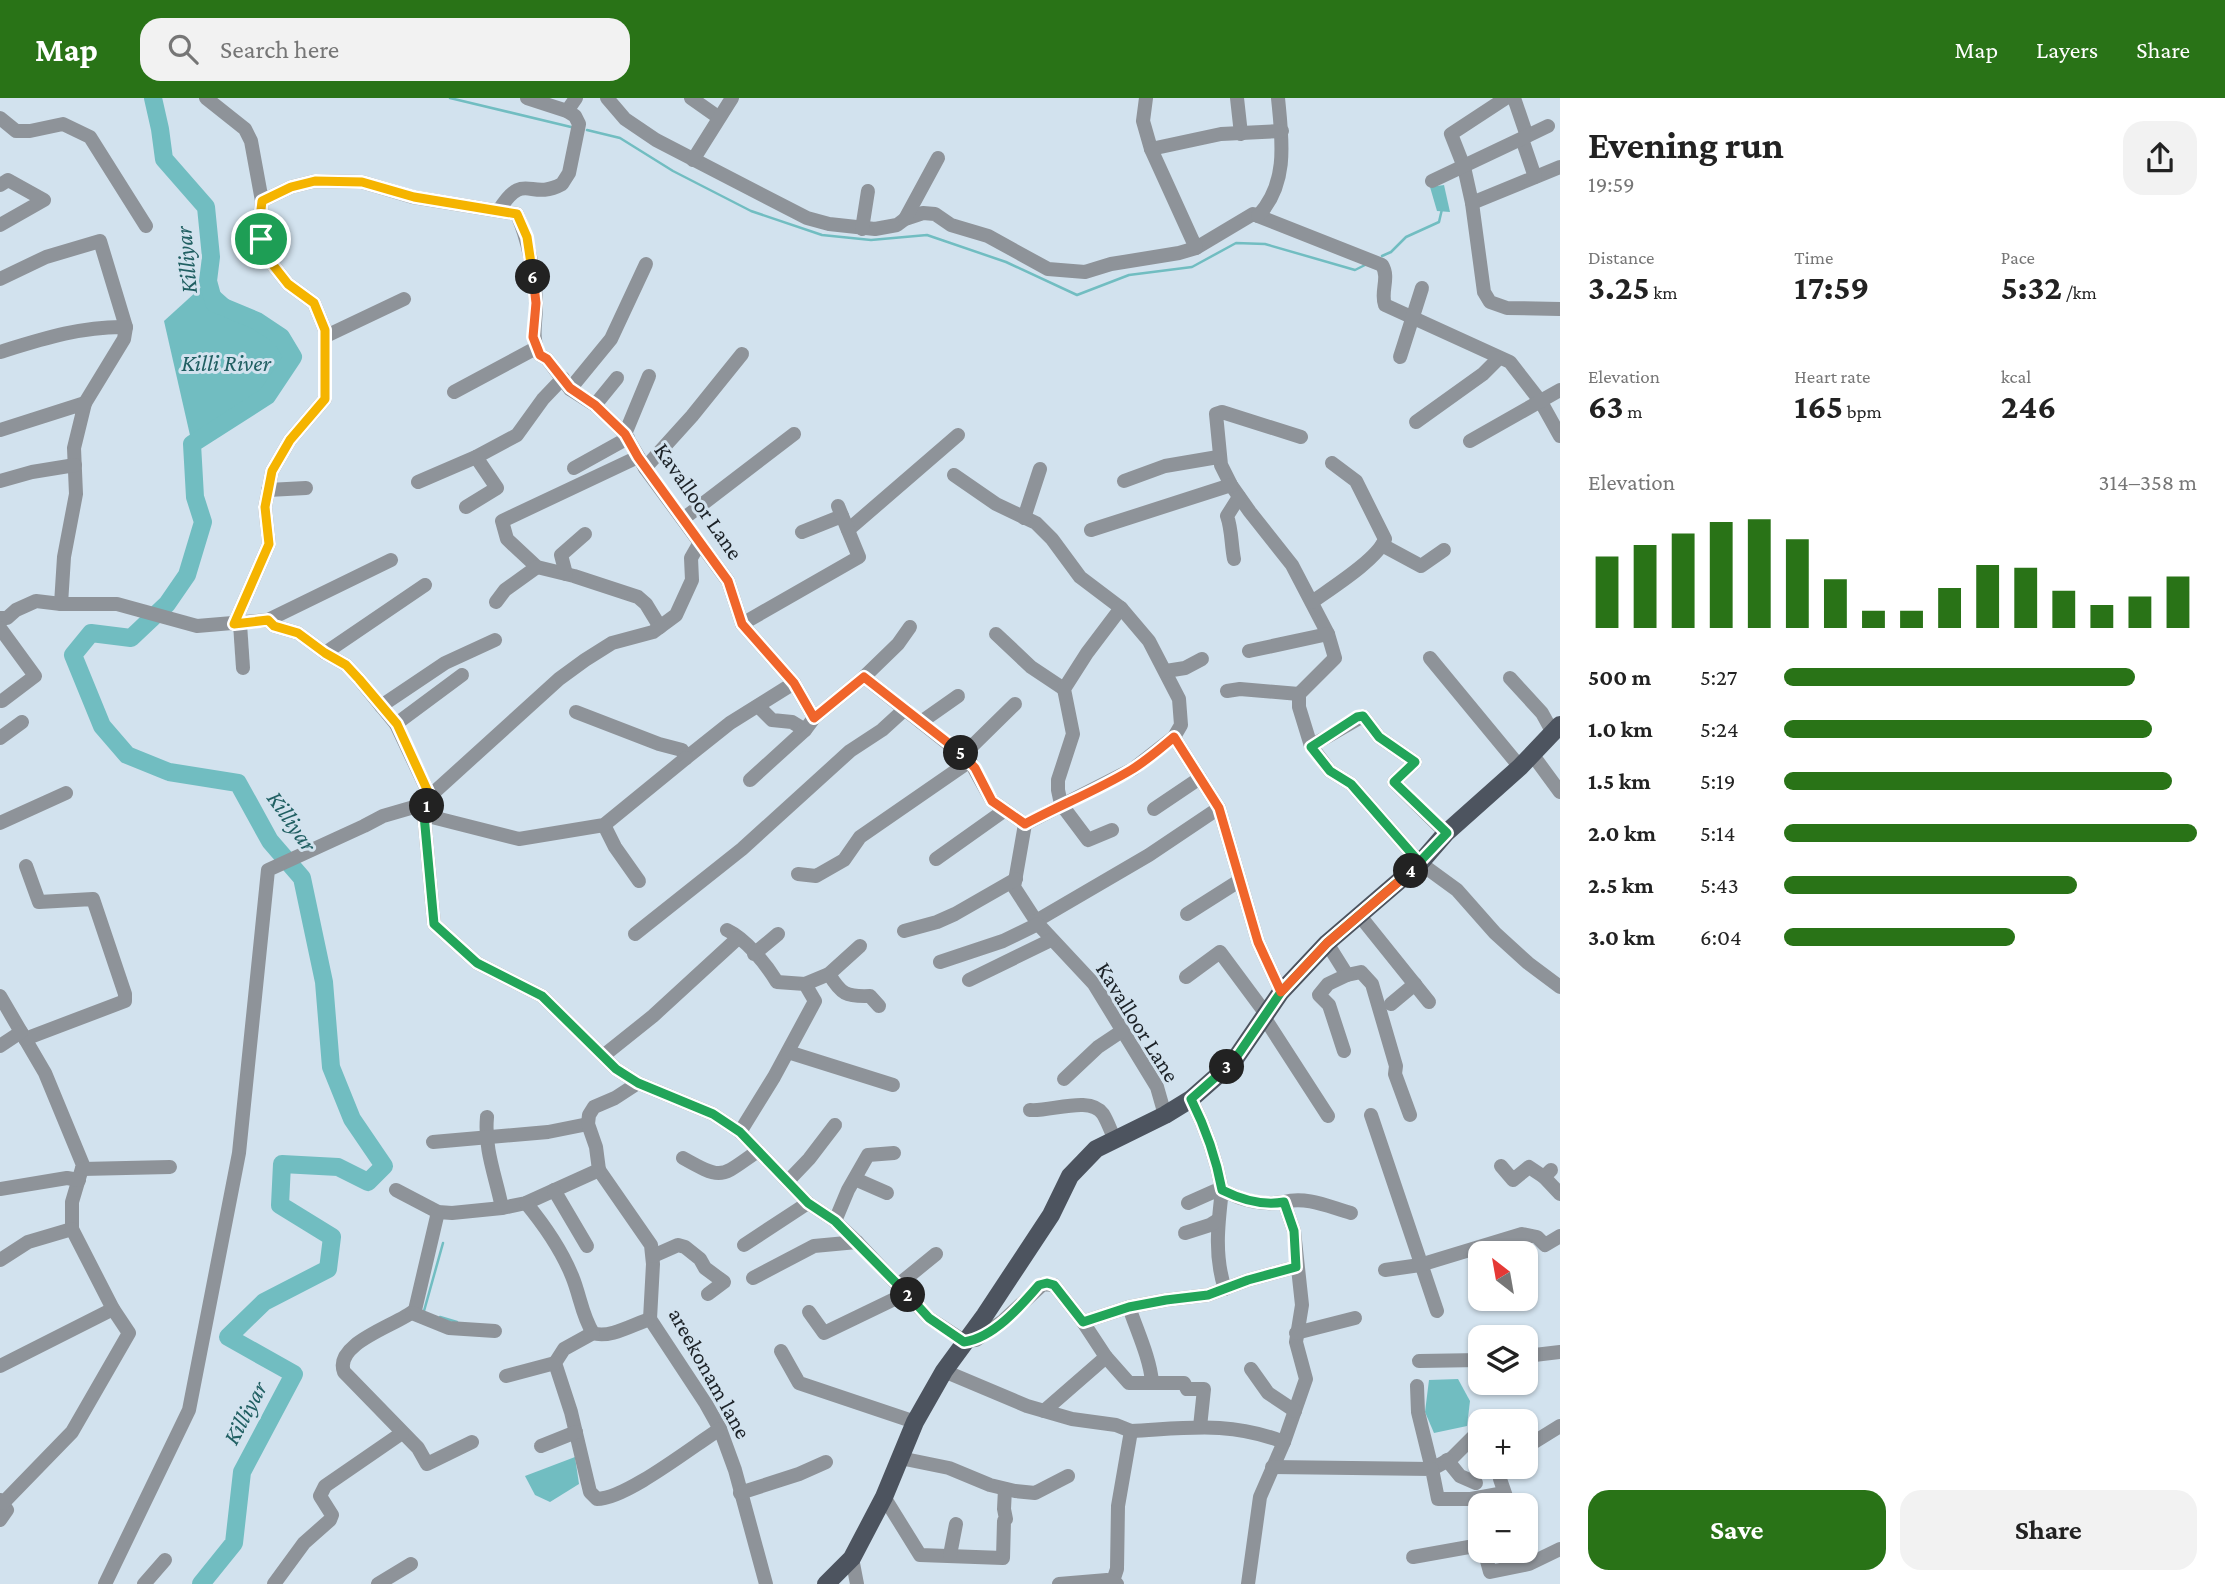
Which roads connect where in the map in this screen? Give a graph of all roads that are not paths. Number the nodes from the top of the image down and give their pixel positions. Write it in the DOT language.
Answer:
graph roads {
  1 [pos="206,98"];
  2 [pos="527,98"];
  3 [pos="576,98"];
  4 [pos="607,98"];
  5 [pos="691,98"];
  6 [pos="732,98"];
  7 [pos="1146,98"];
  8 [pos="1237,98"];
  9 [pos="1278,98"];
  10 [pos="1506,98"];
  11 [pos="1514,98"];
  12 [pos="567,111"];
  13 [pos="718,117"];
  14 [pos="0,118"];
  15 [pos="1548,126"];
  16 [pos="1282,131"];
  17 [pos="1241,134"];
  18 [pos="1524,137"];
  19 [pos="1151,149"];
  20 [pos="939,158"];
  21 [pos="693,160"];
  22 [pos="1464,167"];
  23 [pos="1560,167"];
  24 [pos="1535,177"];
  25 [pos="1432,181"];
  26 [pos="0,185"];
  27 [pos="868,191"];
  28 [pos="262,201"];
  29 [pos="1472,203"];
  30 [pos="499,210"];
  31 [pos="1258,216"];
  32 [pos="905,219"];
  33 [pos="0,225"];
  34 [pos="146,226"];
  35 [pos="862,229"];
  36 [pos="1196,248"];
  37 [pos="646,264"];
  38 [pos="0,279"];
  39 [pos="1422,288"];
  40 [pos="404,299"];
  41 [pos="1560,309"];
  42 [pos="1414,318"];
  43 [pos="127,327"];
  44 [pos="326,336"];
  45 [pos="536,348"];
  46 [pos="0,352"];
  47 [pos="742,354"];
  48 [pos="1400,357"];
  49 [pos="1499,358"];
  50 [pos="649,376"];
  51 [pos="617,378"];
  52 [pos="567,383"];
  53 [pos="1560,390"];
  54 [pos="454,393"];
  55 [pos="1541,402"];
  56 [pos="85,403"];
  57 [pos="595,405"];
  58 [pos="1416,422"];
  59 [pos="0,430"];
  60 [pos="794,434"];
  61 [pos="958,435"];
  62 [pos="626,436"];
  63 [pos="1560,436"];
  64 [pos="1301,437"];
  65 [pos="1470,441"];
  66 [pos="477,457"];
  67 [pos="1218,457"];
  68 [pos="642,463"];
  69 [pos="1332,463"];
  70 [pos="75,464"];
  71 [pos="574,468"];
  72 [pos="1040,469"];
  73 [pos="954,475"];
  74 [pos="0,481"];
  75 [pos="1124,481"];
  76 [pos="418,482"];
  77 [pos="306,488"];
  78 [pos="268,490"];
  79 [pos="1235,491"];
  80 [pos="466,507"];
  81 [pos="1024,517"];
  82 [pos="682,519"];
  83 [pos="848,530"];
  84 [pos="1091,530"];
  85 [pos="802,532"];
  86 [pos="585,534"];
  87 [pos="699,544"];
  88 [pos="1382,545"];
  89 [pos="1444,550"];
  90 [pos="1234,559"];
  91 [pos="391,560"];
  92 [pos="537,567"];
  93 [pos="566,575"];
  94 [pos="425,585"];
  95 [pos="496,602"];
  96 [pos="1312,602"];
  97 [pos="61,604"];
  98 [pos="1121,608"];
  99 [pos="0,618"];
  100 [pos="268,620"];
  101 [pos="237,624"];
  102 [pos="742,624"];
  103 [pos="660,627"];
  104 [pos="910,627"];
  105 [pos="0,628"];
  106 [pos="996,634"];
  107 [pos="1328,634"];
  108 [pos="495,640"];
  109 [pos="1249,651"];
  110 [pos="325,653"];
  111 [pos="1430,658"];
  112 [pos="1202,659"];
  113 [pos="243,668"];
  114 [pos="1166,671"];
  115 [pos="462,675"];
  116 [pos="864,677"];
  117 [pos="1510,678"];
  118 [pos="794,683"];
  119 [pos="1064,689"];
  120 [pos="1227,691"];
  121 [pos="1299,694"];
  122 [pos="958,696"];
  123 [pos="2,701"];
  124 [pos="1014,704"];
  125 [pos="381,706"];
  126 [pos="758,706"];
  127 [pos="905,709"];
  128 [pos="576,712"];
  129 [pos="22,722"];
  130 [pos="921,722"];
  131 [pos="397,724"];
  132 [pos="810,724"];
  133 [pos="1556,729"];
  134 [pos="1174,737"];
  135 [pos="0,738"];
  136 [pos="1311,747"];
  137 [pos="686,758"];
  138 [pos="967,758"];
  139 [pos="1526,761"];
  140 [pos="1200,778"];
  141 [pos="750,780"];
  142 [pos="1560,792"];
  143 [pos="66,793"];
  144 [pos="430,796"];
  145 [pos="1061,804"];
  146 [pos="1219,808"];
  147 [pos="1154,809"];
  148 [pos="1005,810"];
  149 [pos="424,815"];
  150 [pos="0,823"];
  151 [pos="1025,824"];
  152 [pos="604,825"];
  153 [pos="1112,830"];
  154 [pos="1447,833"];
  155 [pos="936,859"];
  156 [pos="1420,863"];
  157 [pos="26,866"];
  158 [pos="798,874"];
  159 [pos="1016,878"];
  160 [pos="639,881"];
  161 [pos="1239,881"];
  162 [pos="1187,914"];
  163 [pos="1360,916"];
  164 [pos="1037,923"];
  165 [pos="904,931"];
  166 [pos="635,934"];
  167 [pos="778,934"];
  168 [pos="1051,940"];
  169 [pos="1327,943"];
  170 [pos="860,946"];
  171 [pos="754,954"];
  172 [pos="940,962"];
  173 [pos="829,974"];
  174 [pos="1347,975"];
  175 [pos="1186,977"];
  176 [pos="969,980"];
  177 [pos="805,984"];
  178 [pos="1415,985"];
  179 [pos="1560,987"];
  180 [pos="1281,992"];
  181 [pos="0,996"];
  182 [pos="1429,1002"];
  183 [pos="1391,1004"];
  184 [pos="879,1006"];
  185 [pos="1265,1015"];
  186 [pos="1122,1031"];
  187 [pos="23,1036"];
  188 [pos="0,1046"];
  189 [pos="1344,1051"];
  190 [pos="788,1052"];
  191 [pos="603,1056"];
  192 [pos="1064,1079"];
  193 [pos="638,1083"];
  194 [pos="893,1085"];
  195 [pos="1191,1099"];
  196 [pos="1030,1110"];
  197 [pos="1165,1115"];
  198 [pos="1371,1115"];
  199 [pos="1410,1115"];
  200 [pos="1328,1116"];
  201 [pos="487,1117"];
  202 [pos="588,1124"];
  203 [pos="835,1125"];
  204 [pos="740,1132"];
  205 [pos="485,1137"];
  206 [pos="1115,1140"];
  207 [pos="433,1142"];
  208 [pos="758,1151"];
  209 [pos="894,1153"];
  210 [pos="683,1158"];
  211 [pos="1501,1166"];
  212 [pos="170,1167"];
  213 [pos="598,1170"];
  214 [pos="81,1174"];
  215 [pos="855,1179"];
  216 [pos="788,1181"];
  217 [pos="0,1189"];
  218 [pos="554,1189"];
  219 [pos="396,1190"];
  220 [pos="1222,1190"];
  221 [pos="887,1193"];
  222 [pos="1560,1194"];
  223 [pos="1284,1202"];
  224 [pos="526,1203"];
  225 [pos="808,1203"];
  226 [pos="1188,1203"];
  227 [pos="502,1208"];
  228 [pos="439,1212"];
  229 [pos="1351,1213"];
  230 [pos="1219,1220"];
  231 [pos="835,1221"];
  232 [pos="72,1229"];
  233 [pos="1185,1233"];
  234 [pos="1560,1236"];
  235 [pos="857,1242"];
  236 [pos="744,1245"];
  237 [pos="587,1246"];
  238 [pos="936,1254"];
  239 [pos="0,1260"];
  240 [pos="653,1260"];
  241 [pos="1420,1265"];
  242 [pos="1296,1267"];
  243 [pos="1385,1270"];
  244 [pos="753,1278"];
  245 [pos="902,1289"];
  246 [pos="1225,1289"];
  247 [pos="708,1294"];
  248 [pos="1129,1307"];
  249 [pos="113,1309"];
  250 [pos="1437,1311"];
  251 [pos="808,1312"];
  252 [pos="412,1313"];
  253 [pos="1355,1318"];
  254 [pos="650,1319"];
  255 [pos="1083,1322"];
  256 [pos="495,1331"];
  257 [pos="593,1333"];
  258 [pos="1296,1333"];
  259 [pos="964,1342"];
  260 [pos="781,1351"];
  261 [pos="1560,1352"];
  262 [pos="1538,1355"];
  263 [pos="1106,1357"];
  264 [pos="1468,1360"];
  265 [pos="1419,1361"];
  266 [pos="555,1363"];
  267 [pos="0,1366"];
  268 [pos="1251,1368"];
  269 [pos="944,1371"];
  270 [pos="506,1376"];
  271 [pos="1152,1382"];
  272 [pos="1417,1386"];
  273 [pos="1044,1411"];
  274 [pos="1295,1411"];
  275 [pos="915,1422"];
  276 [pos="1200,1427"];
  277 [pos="1560,1427"];
  278 [pos="720,1429"];
  279 [pos="1131,1431"];
  280 [pos="576,1432"];
  281 [pos="402,1433"];
  282 [pos="1538,1440"];
  283 [pos="1468,1441"];
  284 [pos="472,1442"];
  285 [pos="1284,1442"];
  286 [pos="541,1446"];
  287 [pos="900,1458"];
  288 [pos="1447,1460"];
  289 [pos="826,1462"];
  290 [pos="1272,1467"];
  291 [pos="1432,1469"];
  292 [pos="1068,1476"];
  293 [pos="1476,1483"];
  294 [pos="1005,1489"];
  295 [pos="740,1493"];
  296 [pos="884,1497"];
  297 [pos="1468,1499"];
  298 [pos="1,1501"];
  299 [pos="0,1520"];
  300 [pos="956,1524"];
  301 [pos="1468,1547"];
  302 [pos="1560,1549"];
  303 [pos="1538,1554"];
  304 [pos="950,1555"];
  305 [pos="1413,1557"];
  306 [pos="852,1558"];
  307 [pos="165,1560"];
  308 [pos="1488,1563"];
  309 [pos="1512,1563"];
  310 [pos="411,1564"];
  311 [pos="1115,1583"];
  312 [pos="105,1584"];
  313 [pos="144,1584"];
  314 [pos="275,1584"];
  315 [pos="378,1584"];
  316 [pos="766,1584"];
  317 [pos="826,1584"];
  318 [pos="857,1584"];
  319 [pos="1059,1584"];
  320 [pos="1248,1584"];
  1 -- 28 [label="street"];
  2 -- 12 [label="street"];
  3 -- 12 [label="street"];
  4 -- 21 [label="street"];
  5 -- 13 [label="street"];
  6 -- 13 [label="street"];
  7 -- 19 [label="street"];
  8 -- 17 [label="street"];
  9 -- 16 [label="street"];
  10 -- 22 [label="street"];
  11 -- 18 [label="street"];
  12 -- 30 [label="street"];
  13 -- 21 [label="street"];
  14 -- 34 [label="street"];
  15 -- 18 [label="street"];
  16 -- 17 [label="street"];
  16 -- 31 [label="street"];
  17 -- 19 [label="street"];
  18 -- 22 [label="street"];
  18 -- 24 [label="street"];
  19 -- 36 [label="street"];
  20 -- 32 [label="street"];
  21 -- 35 [label="street"];
  22 -- 25 [label="street"];
  22 -- 29 [label="street"];
  23 -- 24 [label="street"];
  24 -- 29 [label="street"];
  26 -- 33 [label="street"];
  27 -- 35 [label="street"];
  28 -- 30 [label="street"];
  28 -- 44 [label="street"];
  29 -- 41 [label="street"];
  30 -- 45 [label="street"];
  31 -- 36 [label="street"];
  31 -- 42 [label="street"];
  32 -- 35 [label="street"];
  32 -- 36 [label="street"];
  37 -- 52 [label="street"];
  38 -- 43 [label="street"];
  39 -- 42 [label="street"];
  40 -- 44 [label="street"];
  42 -- 48 [label="street"];
  42 -- 49 [label="street"];
  43 -- 46 [label="street"];
  43 -- 56 [label="street"];
  44 -- 78 [label="street"];
  45 -- 52 [label="street, Kavalloor Lane"];
  45 -- 54 [label="street"];
  47 -- 68 [label="street"];
  49 -- 55 [label="street"];
  49 -- 58 [label="street"];
  50 -- 62 [label="street"];
  51 -- 57 [label="street"];
  52 -- 57 [label="street, Kavalloor Lane"];
  52 -- 66 [label="street"];
  53 -- 55 [label="street"];
  55 -- 63 [label="street"];
  55 -- 65 [label="street"];
  56 -- 59 [label="street"];
  56 -- 70 [label="street"];
  57 -- 62 [label="street, Kavalloor Lane"];
  60 -- 82 [label="street"];
  61 -- 83 [label="street"];
  62 -- 68 [label="street, Kavalloor Lane"];
  62 -- 71 [label="street"];
  64 -- 67 [label="street"];
  66 -- 76 [label="street"];
  66 -- 80 [label="street"];
  67 -- 75 [label="street"];
  67 -- 79 [label="street"];
  68 -- 82 [label="street, Kavalloor Lane"];
  68 -- 92 [label="street"];
  69 -- 88 [label="street"];
  70 -- 74 [label="street"];
  70 -- 97 [label="street"];
  72 -- 81 [label="street"];
  73 -- 81 [label="street"];
  77 -- 78 [label="street"];
  78 -- 101 [label="street"];
  79 -- 84 [label="street"];
  79 -- 90 [label="street"];
  79 -- 96 [label="street"];
  81 -- 98 [label="street"];
  82 -- 87 [label="street, Kavalloor Lane"];
  83 -- 85 [label="street"];
  83 -- 102 [label="street"];
  86 -- 93 [label="street"];
  87 -- 102 [label="street, Kavalloor Lane"];
  87 -- 103 [label="street"];
  88 -- 89 [label="street"];
  88 -- 96 [label="street"];
  91 -- 100 [label="street"];
  92 -- 93 [label="street"];
  92 -- 95 [label="street"];
  93 -- 103 [label="street"];
  94 -- 110 [label="street"];
  96 -- 107 [label="street"];
  97 -- 99 [label="street"];
  97 -- 101 [label="street"];
  98 -- 114 [label="street"];
  98 -- 119 [label="street"];
  100 -- 101 [label="street"];
  100 -- 110 [label="street"];
  101 -- 113 [label="street"];
  102 -- 118 [label="street, Kavalloor Lane"];
  103 -- 144 [label="street"];
  104 -- 116 [label="street"];
  105 -- 123 [label="street"];
  106 -- 119 [label="street"];
  107 -- 109 [label="street"];
  107 -- 121 [label="street"];
  108 -- 125 [label="street"];
  110 -- 125 [label="street"];
  111 -- 139 [label="street"];
  112 -- 114 [label="street"];
  114 -- 134 [label="street"];
  115 -- 131 [label="street"];
  116 -- 127 [label="street"];
  116 -- 132 [label="street"];
  117 -- 133 [label="street"];
  118 -- 126 [label="street"];
  118 -- 132 [label="street, Kavalloor Lane"];
  119 -- 145 [label="street"];
  120 -- 121 [label="street"];
  121 -- 136 [label="street"];
  122 -- 130 [label="street"];
  124 -- 138 [label="street"];
  125 -- 131 [label="street"];
  126 -- 132 [label="street"];
  126 -- 137 [label="street"];
  127 -- 130 [label="street"];
  127 -- 166 [label="street"];
  128 -- 137 [label="street"];
  129 -- 135 [label="street"];
  130 -- 138 [label="street"];
  131 -- 144 [label="street"];
  132 -- 141 [label="street"];
  133 -- 139 [label="main road"];
  134 -- 140 [label="street"];
  134 -- 145 [label="street"];
  136 -- 154 [label="street"];
  136 -- 156 [label="street"];
  137 -- 152 [label="street"];
  138 -- 148 [label="street"];
  138 -- 158 [label="street"];
  139 -- 142 [label="street"];
  139 -- 154 [label="main road"];
  140 -- 146 [label="street"];
  140 -- 147 [label="street"];
  143 -- 150 [label="street"];
  144 -- 149 [label="street"];
  145 -- 151 [label="street"];
  145 -- 153 [label="street"];
  146 -- 161 [label="street"];
  146 -- 164 [label="street"];
  148 -- 151 [label="street"];
  148 -- 155 [label="street"];
  149 -- 152 [label="street"];
  149 -- 191 [label="street"];
  149 -- 312 [label="street"];
  151 -- 159 [label="street"];
  152 -- 160 [label="street"];
  154 -- 156 [label="main road"];
  156 -- 163 [label="main road"];
  156 -- 179 [label="street"];
  157 -- 187 [label="street"];
  159 -- 164 [label="street, Kavalloor Lane"];
  159 -- 165 [label="street"];
  161 -- 162 [label="street"];
  161 -- 180 [label="street"];
  163 -- 169 [label="main road"];
  163 -- 178 [label="street"];
  164 -- 168 [label="street, Kavalloor Lane"];
  164 -- 172 [label="street"];
  167 -- 171 [label="street"];
  168 -- 176 [label="street"];
  168 -- 186 [label="street, Kavalloor Lane"];
  169 -- 174 [label="street"];
  169 -- 180 [label="main road"];
  170 -- 173 [label="street"];
  171 -- 177 [label="street"];
  171 -- 191 [label="street"];
  173 -- 177 [label="street"];
  173 -- 184 [label="street"];
  174 -- 189 [label="street"];
  174 -- 199 [label="street"];
  175 -- 185 [label="street"];
  177 -- 190 [label="street"];
  178 -- 182 [label="street"];
  178 -- 183 [label="street"];
  180 -- 185 [label="main road"];
  181 -- 187 [label="street"];
  185 -- 195 [label="main road"];
  185 -- 200 [label="street"];
  186 -- 192 [label="street"];
  186 -- 197 [label="street, Kavalloor Lane"];
  187 -- 188 [label="street"];
  187 -- 214 [label="street"];
  190 -- 194 [label="street"];
  190 -- 204 [label="street"];
  191 -- 193 [label="street"];
  193 -- 202 [label="street"];
  193 -- 204 [label="street"];
  195 -- 197 [label="main road"];
  195 -- 220 [label="street"];
  196 -- 206 [label="street"];
  197 -- 206 [label="main road"];
  198 -- 241 [label="street"];
  201 -- 205 [label="street"];
  202 -- 205 [label="street"];
  202 -- 213 [label="street"];
  203 -- 216 [label="street"];
  204 -- 208 [label="street"];
  205 -- 207 [label="street"];
  205 -- 227 [label="street"];
  206 -- 259 [label="main road"];
  208 -- 210 [label="street"];
  208 -- 216 [label="street"];
  209 -- 215 [label="street"];
  211 -- 222 [label="street"];
  212 -- 214 [label="street"];
  213 -- 218 [label="street"];
  213 -- 240 [label="street"];
  214 -- 217 [label="street"];
  214 -- 232 [label="street"];
  215 -- 221 [label="street"];
  215 -- 231 [label="street"];
  216 -- 225 [label="street"];
  218 -- 224 [label="street"];
  218 -- 237 [label="street"];
  219 -- 228 [label="street"];
  220 -- 223 [label="street"];
  220 -- 226 [label="street"];
  220 -- 230 [label="street"];
  223 -- 229 [label="street"];
  223 -- 242 [label="street"];
  224 -- 227 [label="street"];
  224 -- 257 [label="street"];
  225 -- 231 [label="street"];
  225 -- 236 [label="street"];
  227 -- 228 [label="street"];
  228 -- 252 [label="street"];
  230 -- 233 [label="street"];
  230 -- 246 [label="street"];
  231 -- 235 [label="street"];
  232 -- 239 [label="street"];
  232 -- 249 [label="street"];
  234 -- 241 [label="street"];
  235 -- 244 [label="street"];
  235 -- 245 [label="street"];
  238 -- 245 [label="street"];
  240 -- 247 [label="street"];
  240 -- 254 [label="street, areekonam lane"];
  241 -- 243 [label="street"];
  241 -- 250 [label="street"];
  242 -- 246 [label="street"];
  242 -- 258 [label="street"];
  245 -- 251 [label="street"];
  245 -- 259 [label="street"];
  246 -- 248 [label="street"];
  248 -- 255 [label="street"];
  248 -- 271 [label="street"];
  249 -- 267 [label="street"];
  249 -- 298 [label="street"];
  252 -- 256 [label="street"];
  252 -- 281 [label="street"];
  253 -- 258 [label="street"];
  254 -- 257 [label="street"];
  254 -- 278 [label="street, areekonam lane"];
  255 -- 259 [label="street"];
  255 -- 263 [label="street"];
  257 -- 266 [label="street"];
  258 -- 274 [label="street"];
  259 -- 269 [label="main road"];
  260 -- 275 [label="street"];
  261 -- 262 [label="street"];
  263 -- 271 [label="street"];
  263 -- 273 [label="street"];
  264 -- 265 [label="street"];
  266 -- 270 [label="street"];
  266 -- 280 [label="street"];
  268 -- 274 [label="street"];
  269 -- 273 [label="street"];
  269 -- 275 [label="main road"];
  271 -- 276 [label="street"];
  272 -- 291 [label="street"];
  273 -- 279 [label="street"];
  274 -- 285 [label="street"];
  275 -- 287 [label="main road"];
  276 -- 279 [label="street"];
  276 -- 285 [label="street"];
  277 -- 282 [label="street"];
  278 -- 280 [label="street"];
  278 -- 295 [label="street, areekonam lane"];
  279 -- 311 [label="street"];
  280 -- 286 [label="street"];
  281 -- 284 [label="street"];
  281 -- 314 [label="street"];
  283 -- 288 [label="street"];
  285 -- 290 [label="street"];
  287 -- 294 [label="street"];
  287 -- 296 [label="main road"];
  288 -- 291 [label="street"];
  288 -- 293 [label="street"];
  289 -- 295 [label="street"];
  290 -- 291 [label="street"];
  290 -- 320 [label="street"];
  291 -- 297 [label="street"];
  292 -- 294 [label="street"];
  294 -- 304 [label="street"];
  295 -- 316 [label="street, areekonam lane"];
  296 -- 304 [label="street"];
  296 -- 306 [label="main road"];
  298 -- 299 [label="street"];
  300 -- 304 [label="street"];
  301 -- 305 [label="street"];
  302 -- 303 [label="street"];
  306 -- 317 [label="main road"];
  306 -- 318 [label="street"];
  307 -- 313 [label="street"];
  308 -- 309 [label="street"];
  310 -- 315 [label="street"];
  311 -- 319 [label="street"];
}
